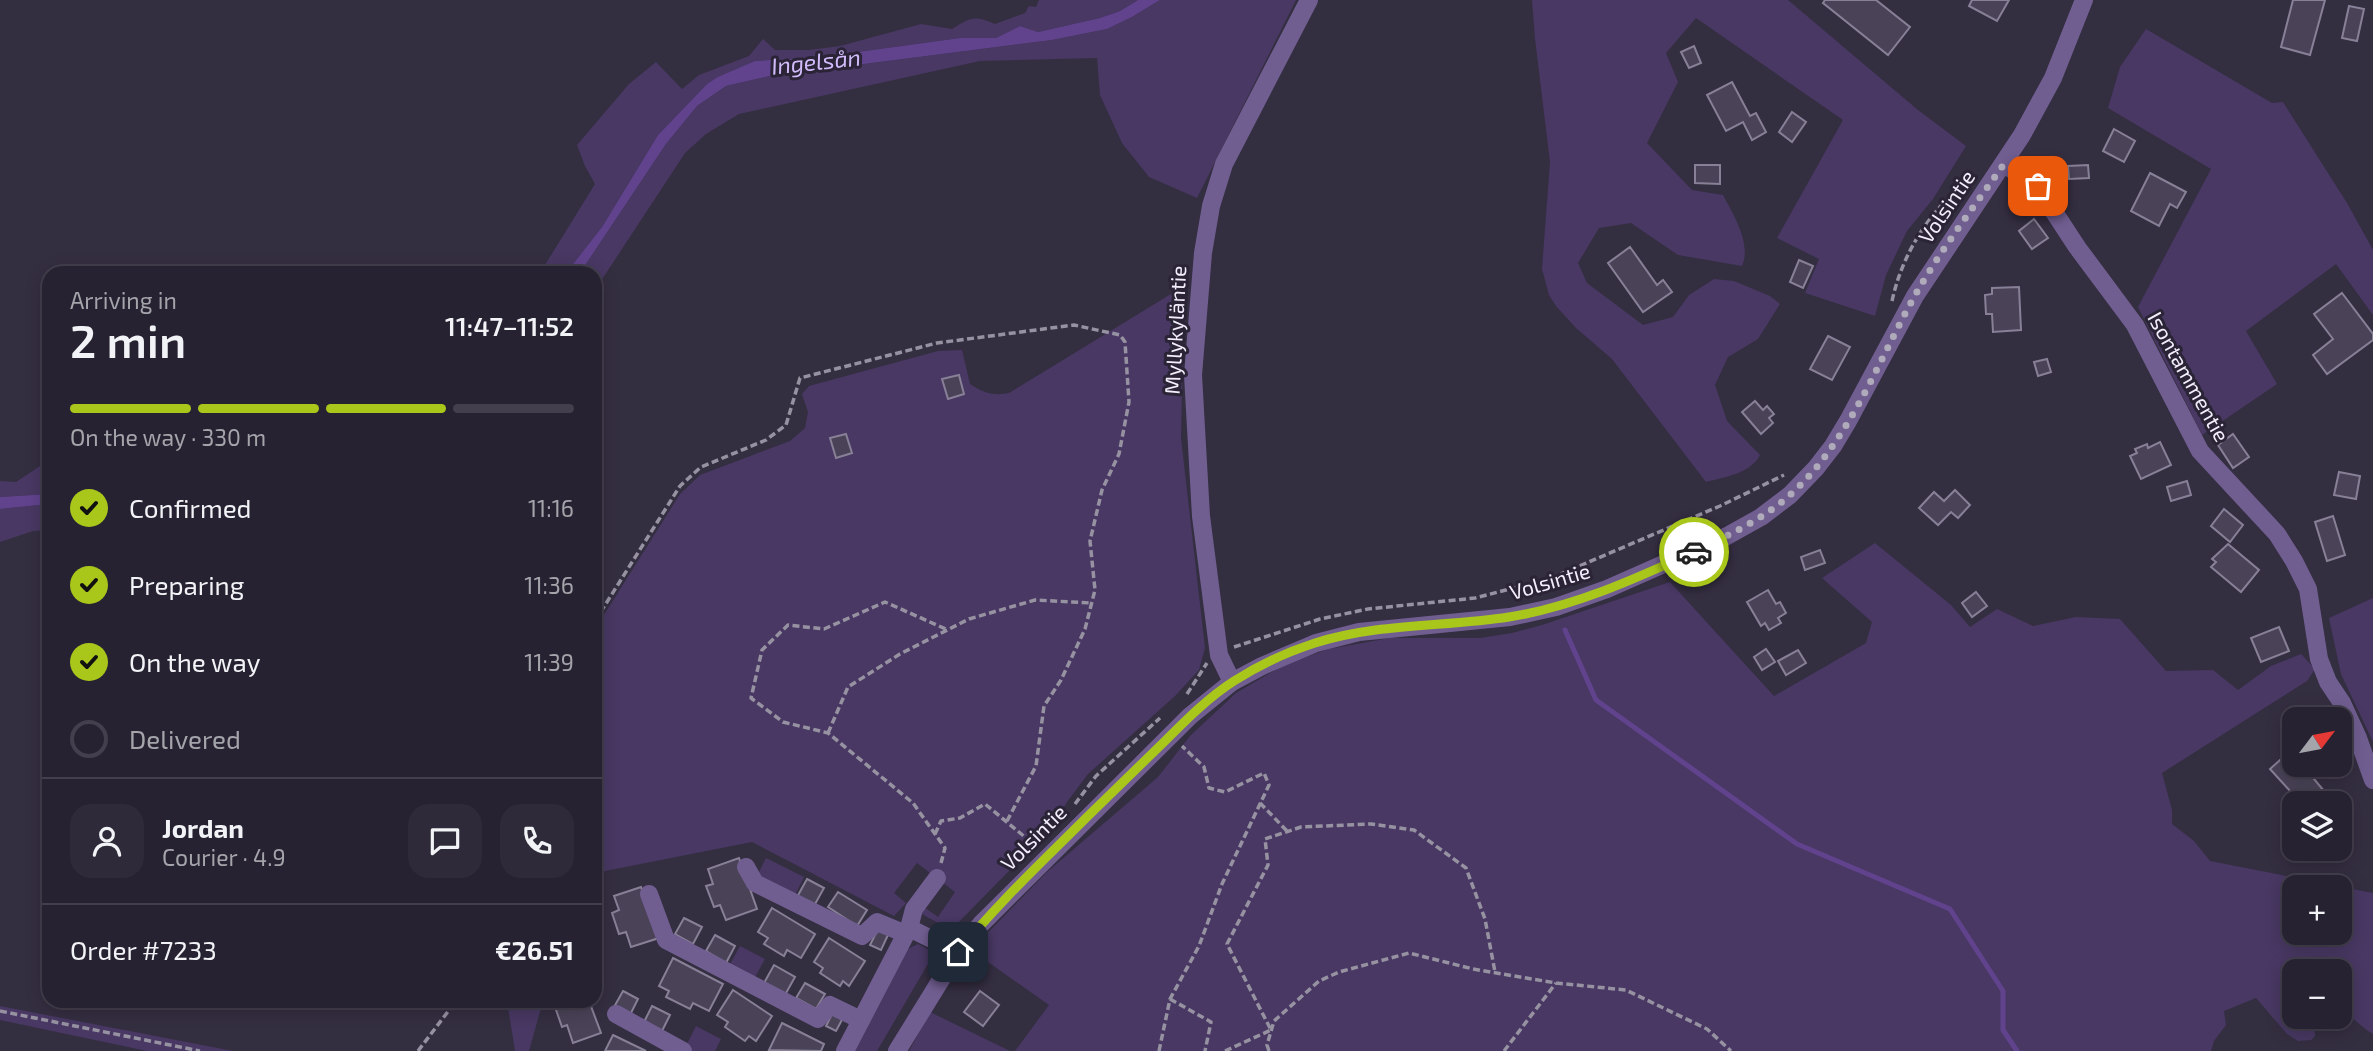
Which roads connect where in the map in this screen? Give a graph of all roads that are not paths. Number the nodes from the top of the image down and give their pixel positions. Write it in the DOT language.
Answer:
graph roads {
  1 [pos="1309,0"];
  2 [pos="2084,0"];
  3 [pos="2004,164"];
  4 [pos="1232,682"];
  5 [pos="2373,780"];
  6 [pos="746,867"];
  7 [pos="937,878"];
  8 [pos="649,894"];
  9 [pos="908,931"];
  10 [pos="958,952"];
  11 [pos="616,1014"];
  12 [pos="861,1020"];
  13 [pos="683,1051"];
  14 [pos="845,1051"];
  15 [pos="897,1051"];
  1 -- 4 [label="street, Myllykyläntie"];
  2 -- 3 [label="street, Volsintie"];
  3 -- 4 [label="street, Volsintie"];
  3 -- 5 [label="street, Isontammentie"];
  4 -- 10 [label="street, Volsintie"];
  6 -- 9 [label="street"];
  7 -- 9 [label="street"];
  8 -- 12 [label="street"];
  9 -- 10 [label="street"];
  9 -- 12 [label="street"];
  10 -- 15 [label="street, Volsintie"];
  11 -- 13 [label="street"];
  12 -- 14 [label="street"];
}
